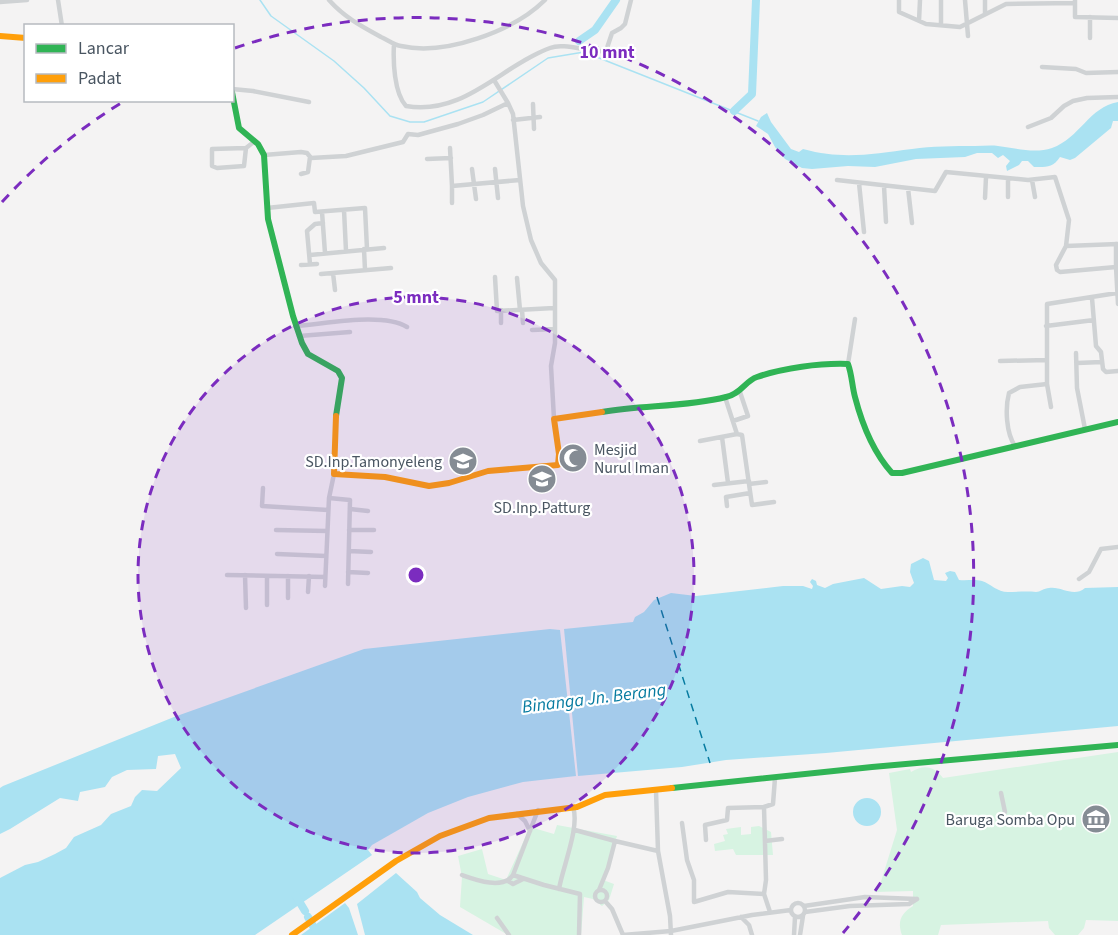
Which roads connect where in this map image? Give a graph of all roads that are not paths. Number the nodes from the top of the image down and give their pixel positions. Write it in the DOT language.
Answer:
graph roads {
  1 [pos="25,0"];
  2 [pos="58,0"];
  3 [pos="329,0"];
  4 [pos="545,0"];
  5 [pos="631,0"];
  6 [pos="899,0"];
  7 [pos="920,0"];
  8 [pos="941,0"];
  9 [pos="965,0"];
  10 [pos="985,0"];
  11 [pos="1,1"];
  12 [pos="1075,1"];
  13 [pos="1006,2"];
  14 [pos="985,14"];
  15 [pos="1090,17"];
  16 [pos="1118,18"];
  17 [pos="919,21"];
  18 [pos="62,24"];
  19 [pos="941,25"];
  20 [pos="966,26"];
  21 [pos="0,36"];
  22 [pos="968,36"];
  23 [pos="24,38"];
  24 [pos="1090,38"];
  25 [pos="394,44"];
  26 [pos="1042,67"];
  27 [pos="1118,72"];
  28 [pos="496,83"];
  29 [pos="234,91"];
  30 [pos="1118,97"];
  31 [pos="234,102"];
  32 [pos="309,102"];
  33 [pos="507,102"];
  34 [pos="533,104"];
  35 [pos="540,117"];
  36 [pos="533,118"];
  37 [pos="513,120"];
  38 [pos="1028,127"];
  39 [pos="534,129"];
  40 [pos="255,141"];
  41 [pos="246,148"];
  42 [pos="450,148"];
  43 [pos="264,155"];
  44 [pos="310,157"];
  45 [pos="451,158"];
  46 [pos="427,159"];
  47 [pos="472,169"];
  48 [pos="495,169"];
  49 [pos="301,174"];
  50 [pos="986,177"];
  51 [pos="1008,179"];
  52 [pos="520,180"];
  53 [pos="837,180"];
  54 [pos="1032,180"];
  55 [pos="496,182"];
  56 [pos="859,183"];
  57 [pos="474,184"];
  58 [pos="452,186"];
  59 [pos="884,186"];
  60 [pos="908,188"];
  61 [pos="1008,197"];
  62 [pos="1035,197"];
  63 [pos="498,198"];
  64 [pos="985,198"];
  65 [pos="476,199"];
  66 [pos="452,203"];
  67 [pos="267,208"];
  68 [pos="344,210"];
  69 [pos="322,212"];
  70 [pos="886,222"];
  71 [pos="323,223"];
  72 [pos="912,223"];
  73 [pos="864,232"];
  74 [pos="1117,244"];
  75 [pos="1066,246"];
  76 [pos="384,248"];
  77 [pos="366,249"];
  78 [pos="346,251"];
  79 [pos="325,253"];
  80 [pos="310,255"];
  81 [pos="310,264"];
  82 [pos="317,264"];
  83 [pos="301,265"];
  84 [pos="1117,267"];
  85 [pos="391,268"];
  86 [pos="365,270"];
  87 [pos="333,273"];
  88 [pos="321,274"];
  89 [pos="495,277"];
  90 [pos="517,278"];
  91 [pos="335,290"];
  92 [pos="1117,293"];
  93 [pos="1092,298"];
  94 [pos="1118,304"];
  95 [pos="554,308"];
  96 [pos="501,310"];
  97 [pos="521,310"];
  98 [pos="855,319"];
  99 [pos="1094,320"];
  100 [pos="501,323"];
  101 [pos="523,324"];
  102 [pos="296,326"];
  103 [pos="1046,326"];
  104 [pos="407,327"];
  105 [pos="555,329"];
  106 [pos="532,330"];
  107 [pos="350,332"];
  108 [pos="299,336"];
  109 [pos="1076,353"];
  110 [pos="1047,360"];
  111 [pos="1000,361"];
  112 [pos="1102,362"];
  113 [pos="1077,363"];
  114 [pos="848,364"];
  115 [pos="1118,371"];
  116 [pos="1047,384"];
  117 [pos="740,393"];
  118 [pos="725,398"];
  119 [pos="1050,407"];
  120 [pos="554,419"];
  121 [pos="733,421"];
  122 [pos="1118,422"];
  123 [pos="1085,429"];
  124 [pos="737,434"];
  125 [pos="722,437"];
  126 [pos="700,441"];
  127 [pos="1015,446"];
  128 [pos="334,474"];
  129 [pos="749,482"];
  130 [pos="766,482"];
  131 [pos="728,483"];
  132 [pos="714,485"];
  133 [pos="263,488"];
  134 [pos="750,493"];
  135 [pos="329,498"];
  136 [pos="774,502"];
  137 [pos="727,506"];
  138 [pos="350,509"];
  139 [pos="328,510"];
  140 [pos="368,511"];
  141 [pos="276,530"];
  142 [pos="349,530"];
  143 [pos="374,530"];
  144 [pos="327,531"];
  145 [pos="1118,547"];
  146 [pos="349,551"];
  147 [pos="371,552"];
  148 [pos="277,554"];
  149 [pos="326,556"];
  150 [pos="348,572"];
  151 [pos="368,573"];
  152 [pos="226,575"];
  153 [pos="245,575"];
  154 [pos="267,576"];
  155 [pos="288,576"];
  156 [pos="309,576"];
  157 [pos="325,577"];
  158 [pos="1079,579"];
  159 [pos="348,584"];
  160 [pos="325,586"];
  161 [pos="308,592"];
  162 [pos="288,598"];
  163 [pos="267,605"];
  164 [pos="246,608"];
  165 [pos="1118,745"];
  166 [pos="775,778"];
  167 [pos="656,790"];
  168 [pos="1001,793"];
  169 [pos="573,807"];
  170 [pos="764,807"];
  171 [pos="538,810"];
  172 [pos="1005,812"];
  173 [pos="515,813"];
  174 [pos="682,823"];
  175 [pos="575,830"];
  176 [pos="530,832"];
  177 [pos="782,839"];
  178 [pos="706,840"];
  179 [pos="615,841"];
  180 [pos="765,841"];
  181 [pos="658,851"];
  182 [pos="462,875"];
  183 [pos="513,875"];
  184 [pos="523,879"];
  185 [pos="508,881"];
  186 [pos="559,889"];
  187 [pos="599,890"];
  188 [pos="587,894"];
  189 [pos="764,894"];
  190 [pos="605,901"];
  191 [pos="804,906"];
  192 [pos="791,910"];
  193 [pos="770,912"];
  194 [pos="804,914"];
  195 [pos="741,917"];
  196 [pos="795,917"];
  197 [pos="497,918"];
  198 [pos="671,933"];
  199 [pos="292,935"];
  200 [pos="509,935"];
  201 [pos="579,935"];
  202 [pos="752,935"];
  203 [pos="794,935"];
  204 [pos="800,935"];
  1 -- 11 [label="street"];
  2 -- 18 [label="street"];
  3 -- 25 [label="street"];
  4 -- 25 [label="street"];
  5 -- 28 [label="street"];
  6 -- 17 [label="street"];
  7 -- 17 [label="street"];
  8 -- 19 [label="street"];
  9 -- 20 [label="street"];
  10 -- 14 [label="street"];
  12 -- 13 [label="street"];
  12 -- 15 [label="street"];
  13 -- 14 [label="street"];
  14 -- 20 [label="street"];
  15 -- 16 [label="street"];
  15 -- 24 [label="street"];
  17 -- 19 [label="street"];
  19 -- 20 [label="street"];
  20 -- 22 [label="street"];
  21 -- 23 [label="street"];
  25 -- 28 [label="street"];
  26 -- 27 [label="street"];
  28 -- 33 [label="street"];
  29 -- 32 [label="street"];
  30 -- 38 [label="street"];
  31 -- 40 [label="street"];
  33 -- 37 [label="street"];
  33 -- 44 [label="street"];
  34 -- 36 [label="street"];
  35 -- 36 [label="street"];
  36 -- 37 [label="street"];
  36 -- 39 [label="street"];
  37 -- 52 [label="street"];
  40 -- 41 [label="street"];
  40 -- 43 [label="street"];
  41 -- 41 [label="street"];
  42 -- 45 [label="street"];
  43 -- 44 [label="street"];
  43 -- 67 [label="street"];
  44 -- 49 [label="street"];
  45 -- 46 [label="street"];
  45 -- 58 [label="street"];
  47 -- 57 [label="street"];
  48 -- 55 [label="street"];
  50 -- 51 [label="street"];
  50 -- 60 [label="street"];
  50 -- 64 [label="street"];
  51 -- 54 [label="street"];
  51 -- 61 [label="street"];
  52 -- 55 [label="street"];
  52 -- 95 [label="street"];
  53 -- 56 [label="street"];
  54 -- 62 [label="street"];
  54 -- 75 [label="street"];
  55 -- 57 [label="street"];
  55 -- 63 [label="street"];
  56 -- 59 [label="street"];
  56 -- 73 [label="street"];
  57 -- 58 [label="street"];
  57 -- 65 [label="street"];
  58 -- 66 [label="street"];
  59 -- 60 [label="street"];
  59 -- 70 [label="street"];
  60 -- 72 [label="street"];
  67 -- 69 [label="street"];
  67 -- 102 [label="street"];
  68 -- 69 [label="street"];
  68 -- 77 [label="street"];
  68 -- 78 [label="street"];
  69 -- 71 [label="street"];
  71 -- 79 [label="street"];
  71 -- 80 [label="street"];
  74 -- 75 [label="street"];
  74 -- 84 [label="street"];
  75 -- 84 [label="street"];
  76 -- 77 [label="street"];
  77 -- 78 [label="street"];
  77 -- 86 [label="street"];
  78 -- 79 [label="street"];
  79 -- 80 [label="street"];
  80 -- 81 [label="street"];
  81 -- 82 [label="street"];
  81 -- 83 [label="street"];
  84 -- 92 [label="street"];
  85 -- 86 [label="street"];
  86 -- 87 [label="street"];
  87 -- 88 [label="street"];
  87 -- 91 [label="street"];
  89 -- 96 [label="street"];
  90 -- 97 [label="street"];
  92 -- 93 [label="street"];
  92 -- 94 [label="street"];
  93 -- 99 [label="street"];
  93 -- 103 [label="street"];
  95 -- 97 [label="street"];
  95 -- 105 [label="street"];
  96 -- 97 [label="street"];
  96 -- 100 [label="street"];
  97 -- 101 [label="street"];
  98 -- 114 [label="street"];
  99 -- 103 [label="street"];
  99 -- 112 [label="street"];
  102 -- 104 [label="street"];
  102 -- 108 [label="street"];
  103 -- 110 [label="street"];
  105 -- 106 [label="street"];
  105 -- 120 [label="street"];
  107 -- 108 [label="street"];
  108 -- 128 [label="street"];
  109 -- 113 [label="street"];
  110 -- 111 [label="street"];
  110 -- 116 [label="street"];
  112 -- 113 [label="street"];
  112 -- 115 [label="street"];
  113 -- 123 [label="street"];
  114 -- 117 [label="street"];
  114 -- 127 [label="street"];
  116 -- 119 [label="street"];
  116 -- 127 [label="street"];
  117 -- 118 [label="street"];
  117 -- 121 [label="street"];
  118 -- 120 [label="street"];
  118 -- 121 [label="street"];
  120 -- 128 [label="street"];
  121 -- 124 [label="street"];
  122 -- 123 [label="street"];
  123 -- 127 [label="street"];
  124 -- 125 [label="street"];
  124 -- 129 [label="street"];
  125 -- 126 [label="street"];
  125 -- 131 [label="street"];
  128 -- 135 [label="street"];
  129 -- 130 [label="street"];
  129 -- 131 [label="street"];
  129 -- 134 [label="street"];
  131 -- 132 [label="street"];
  133 -- 139 [label="street"];
  134 -- 136 [label="street"];
  134 -- 137 [label="street"];
  135 -- 138 [label="street"];
  135 -- 139 [label="street"];
  138 -- 140 [label="street"];
  138 -- 142 [label="street"];
  139 -- 144 [label="street"];
  141 -- 144 [label="street"];
  142 -- 143 [label="street"];
  142 -- 146 [label="street"];
  144 -- 149 [label="street"];
  145 -- 158 [label="street"];
  146 -- 147 [label="street"];
  146 -- 150 [label="street"];
  148 -- 149 [label="street"];
  149 -- 157 [label="street"];
  150 -- 151 [label="street"];
  150 -- 159 [label="street"];
  152 -- 153 [label="street"];
  153 -- 154 [label="street"];
  153 -- 164 [label="street"];
  154 -- 155 [label="street"];
  154 -- 163 [label="street"];
  155 -- 156 [label="street"];
  155 -- 162 [label="street"];
  156 -- 157 [label="street"];
  156 -- 161 [label="street"];
  157 -- 160 [label="street"];
  165 -- 166 [label="street"];
  166 -- 167 [label="street"];
  166 -- 170 [label="street"];
  167 -- 169 [label="street"];
  167 -- 181 [label="street"];
  168 -- 172 [label="street"];
  169 -- 171 [label="street"];
  169 -- 175 [label="street"];
  170 -- 178 [label="street"];
  170 -- 180 [label="street"];
  171 -- 173 [label="street"];
  171 -- 176 [label="street"];
  173 -- 176 [label="street"];
  173 -- 199 [label="street"];
  174 -- 189 [label="street"];
  175 -- 179 [label="street"];
  175 -- 186 [label="street"];
  176 -- 183 [label="street"];
  177 -- 180 [label="street"];
  179 -- 181 [label="street"];
  179 -- 187 [label="street"];
  180 -- 189 [label="street"];
  181 -- 198 [label="street"];
  182 -- 185 [label="street"];
  183 -- 184 [label="street"];
  183 -- 185 [label="street"];
  184 -- 185 [label="street"];
  184 -- 186 [label="street"];
  186 -- 188 [label="street"];
  187 -- 188 [label="street"];
  187 -- 190 [label="street"];
  188 -- 190 [label="street"];
  188 -- 201 [label="street"];
  189 -- 193 [label="street"];
  190 -- 198 [label="street"];
  191 -- 192 [label="street"];
  191 -- 194 [label="street"];
  191 -- 194 [label="street"];
  192 -- 193 [label="street"];
  192 -- 196 [label="street"];
  193 -- 195 [label="street"];
  194 -- 196 [label="street"];
  194 -- 204 [label="street"];
  195 -- 198 [label="street"];
  195 -- 202 [label="street"];
  196 -- 203 [label="street"];
  197 -- 200 [label="street"];
}
